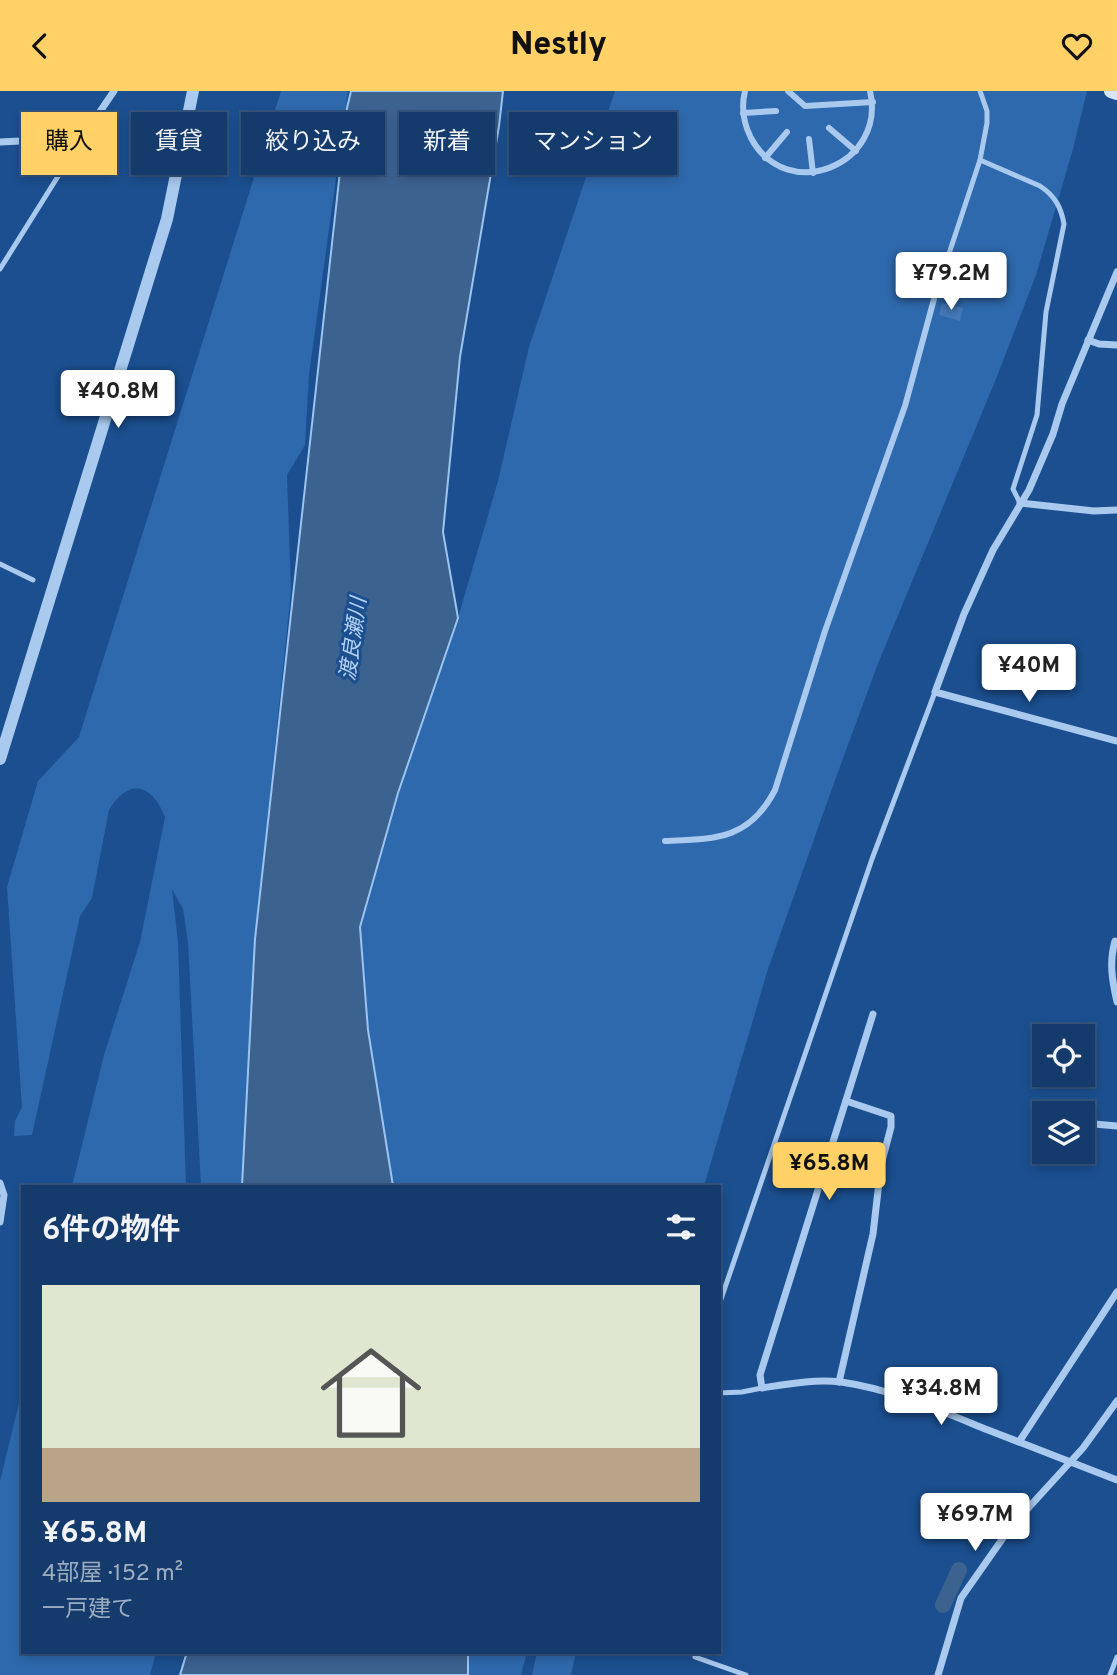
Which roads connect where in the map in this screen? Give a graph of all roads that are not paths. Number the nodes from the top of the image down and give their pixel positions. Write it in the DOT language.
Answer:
graph roads {
  1 [pos="114,91"];
  2 [pos="193,91"];
  3 [pos="745,91"];
  4 [pos="788,91"];
  5 [pos="870,91"];
  6 [pos="980,91"];
  7 [pos="1111,91"];
  8 [pos="1117,93"];
  9 [pos="873,102"];
  10 [pos="776,111"];
  11 [pos="100,112"];
  12 [pos="743,113"];
  13 [pos="829,128"];
  14 [pos="787,132"];
  15 [pos="809,139"];
  16 [pos="21,141"];
  17 [pos="0,142"];
  18 [pos="856,151"];
  19 [pos="765,158"];
  20 [pos="980,160"];
  21 [pos="813,173"];
  22 [pos="59,175"];
  23 [pos="0,269"];
  24 [pos="1117,272"];
  25 [pos="934,299"];
  26 [pos="1088,340"];
  27 [pos="1117,345"];
  28 [pos="1020,503"];
  29 [pos="1117,510"];
  30 [pos="0,564"];
  31 [pos="33,580"];
  32 [pos="935,692"];
  33 [pos="1117,741"];
  34 [pos="0,759"];
  35 [pos="665,841"];
  36 [pos="1116,939"];
  37 [pos="1117,1002"];
  38 [pos="873,1014"];
  39 [pos="846,1101"];
  40 [pos="1095,1124"];
  41 [pos="1117,1126"];
  42 [pos="0,1183"];
  43 [pos="0,1222"];
  44 [pos="1117,1292"];
  45 [pos="721,1299"];
  46 [pos="839,1382"];
  47 [pos="762,1388"];
  48 [pos="721,1393"];
  49 [pos="1117,1401"];
  50 [pos="1019,1442"];
  51 [pos="1068,1462"];
  52 [pos="1117,1479"];
  53 [pos="695,1657"];
  54 [pos="1117,1657"];
  55 [pos="746,1675"];
  56 [pos="938,1675"];
  57 [pos="1110,1675"];
  1 -- 11 [label="street"];
  2 -- 34 [label="street"];
  3 -- 12 [label="street"];
  4 -- 9 [label="street"];
  5 -- 9 [label="street"];
  6 -- 20 [label="lane"];
  7 -- 8 [label="main road"];
  9 -- 18 [label="street"];
  10 -- 12 [label="street"];
  12 -- 19 [label="street"];
  13 -- 18 [label="street"];
  14 -- 19 [label="street"];
  15 -- 21 [label="street"];
  16 -- 17 [label="street"];
  18 -- 21 [label="street"];
  19 -- 21 [label="street"];
  20 -- 25 [label="lane"];
  20 -- 28 [label="lane"];
  22 -- 23 [label="lane"];
  24 -- 26 [label="street"];
  25 -- 35 [label="street"];
  26 -- 27 [label="street"];
  26 -- 28 [label="street"];
  28 -- 29 [label="street"];
  28 -- 32 [label="street"];
  30 -- 31 [label="lane"];
  32 -- 33 [label="street"];
  32 -- 45 [label="lane"];
  36 -- 37 [label="street"];
  38 -- 39 [label="street"];
  39 -- 46 [label="street"];
  39 -- 47 [label="street"];
  40 -- 41 [label="street"];
  42 -- 43 [label="street"];
  44 -- 50 [label="street"];
  46 -- 47 [label="street"];
  46 -- 50 [label="street"];
  47 -- 48 [label="lane"];
  49 -- 51 [label="street"];
  50 -- 51 [label="street"];
  51 -- 52 [label="street"];
  51 -- 56 [label="street"];
  53 -- 55 [label="lane"];
  54 -- 57 [label="lane"];
}
